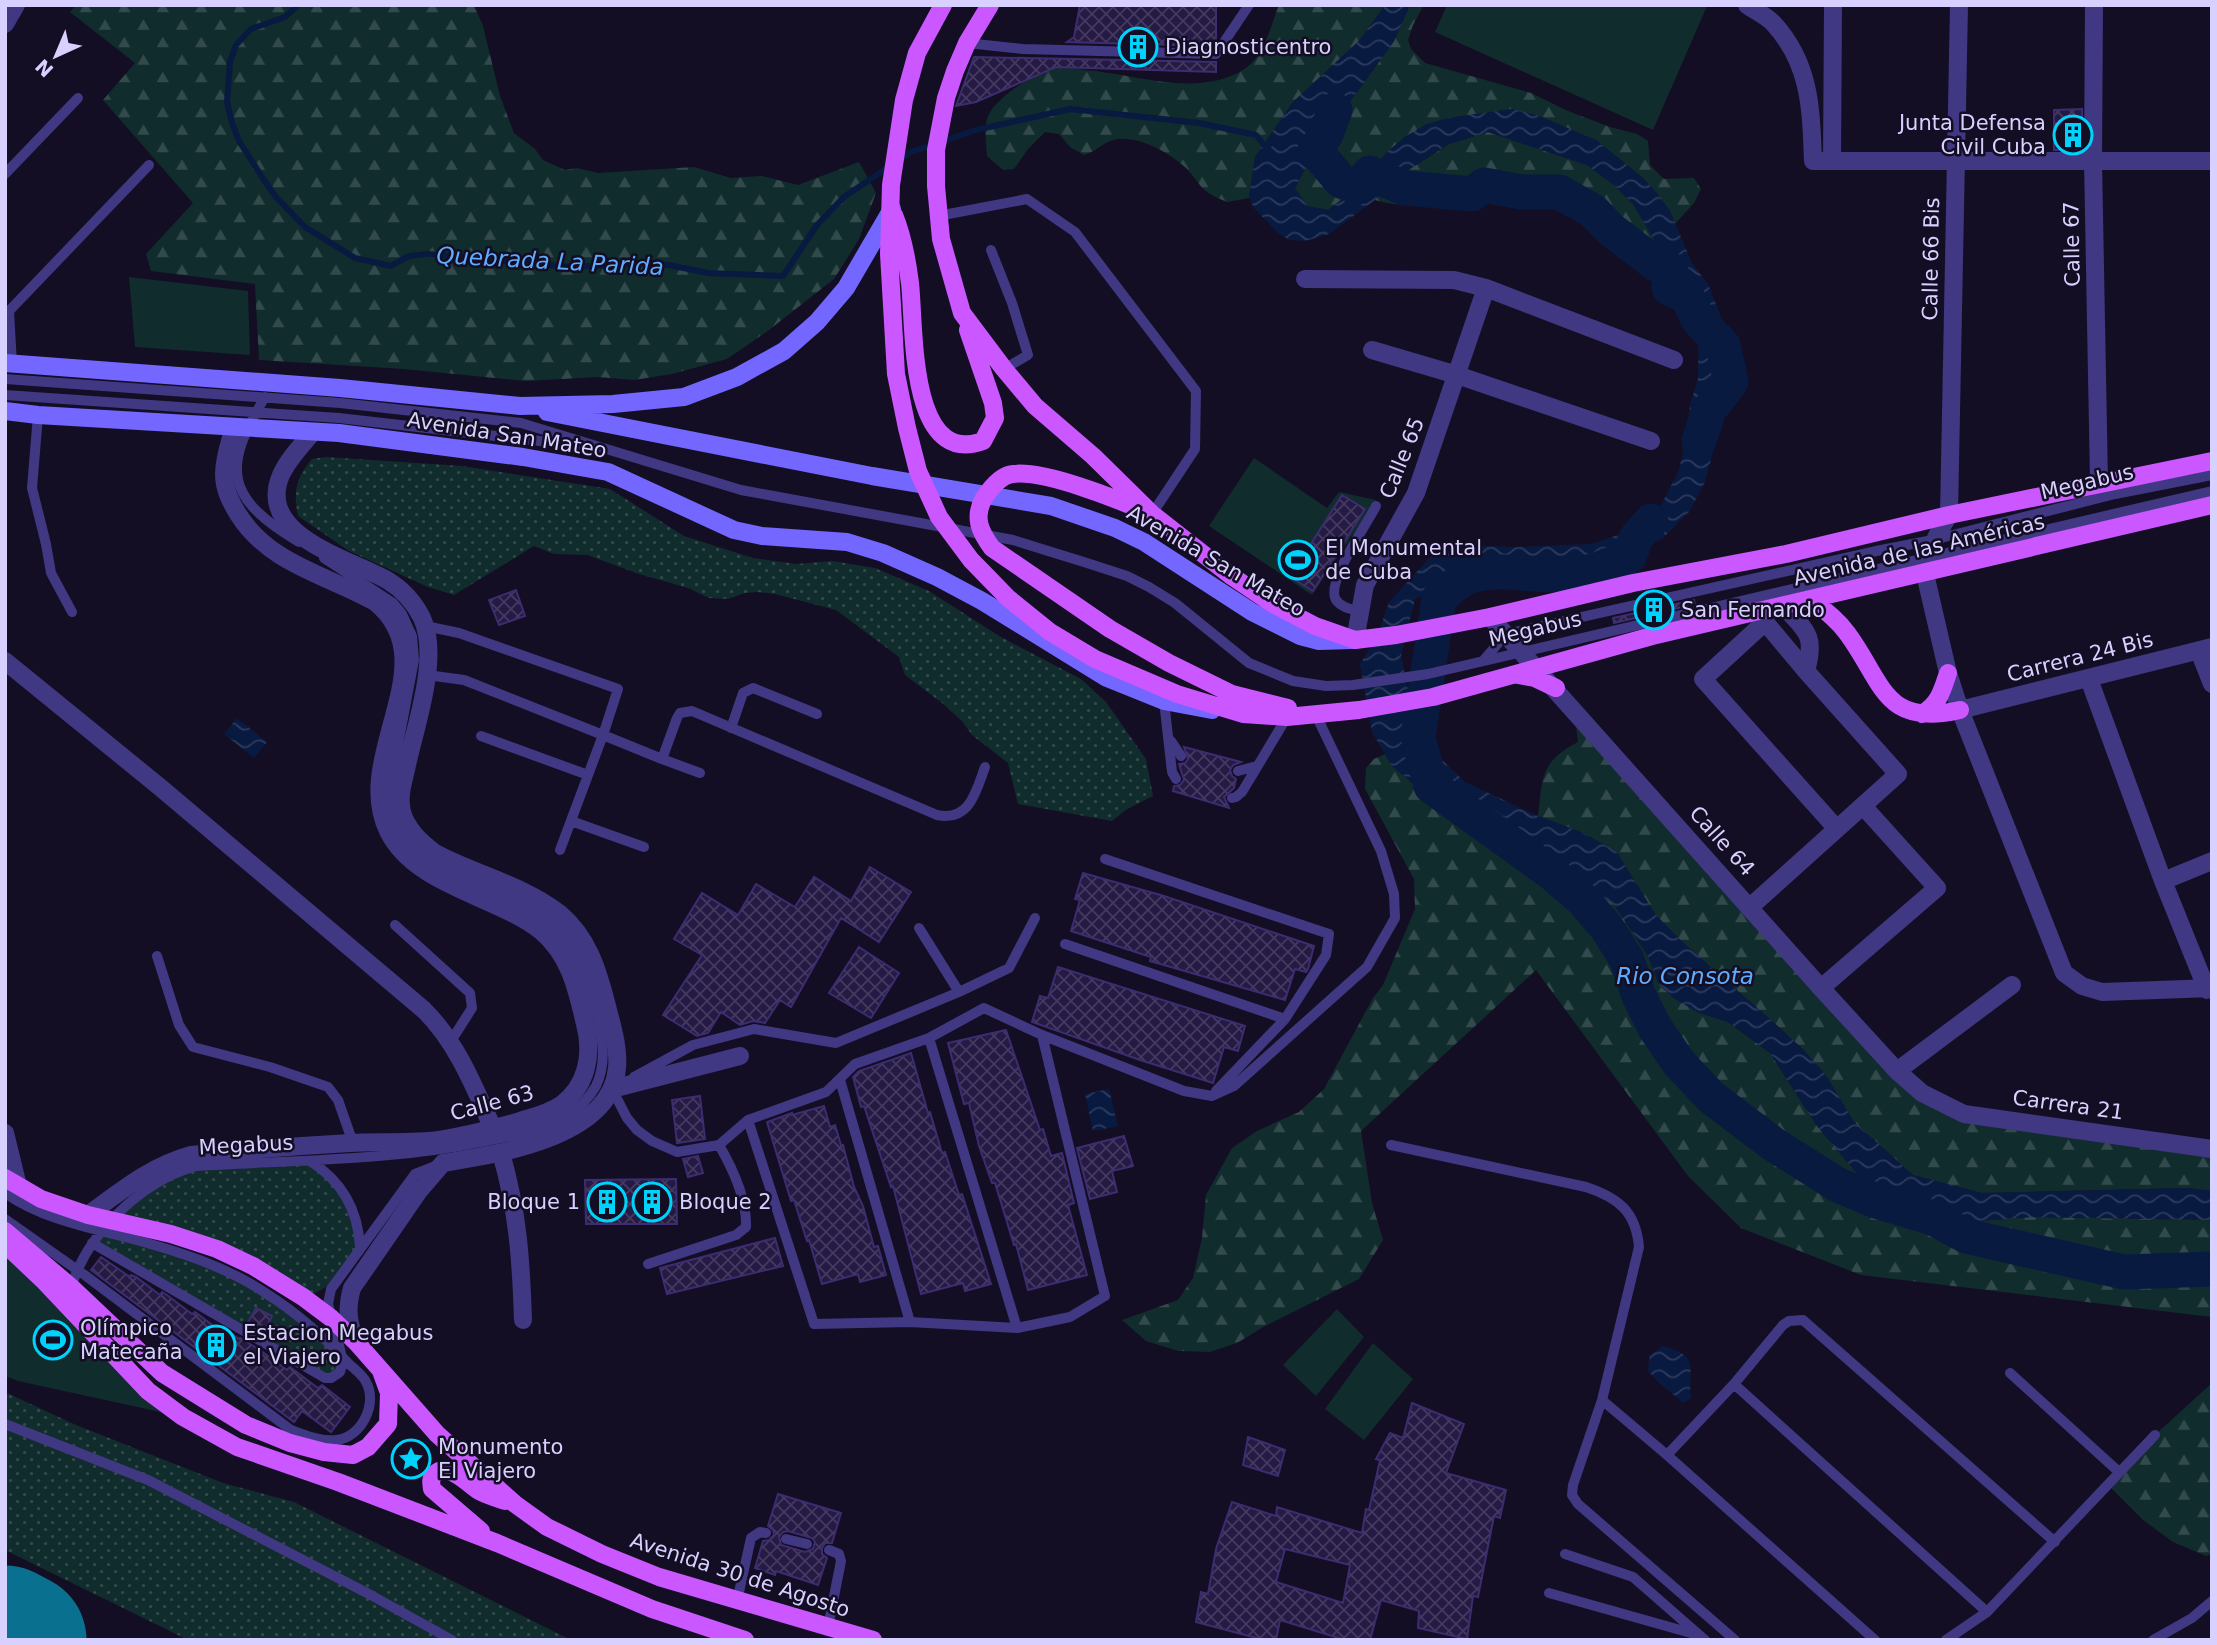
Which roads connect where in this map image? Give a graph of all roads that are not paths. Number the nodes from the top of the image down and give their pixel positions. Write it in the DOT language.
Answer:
graph roads {
  1 [pos="16,5"];
  2 [pos="943,5"];
  3 [pos="990,5"];
  4 [pos="1249,5"];
  5 [pos="1747,5"];
  6 [pos="1833,5"];
  7 [pos="1959,5"];
  8 [pos="2094,5"];
  9 [pos="5,23"];
  10 [pos="967,43"];
  11 [pos="78,97"];
  12 [pos="1832,161"];
  13 [pos="1955,161"];
  14 [pos="2093,161"];
  15 [pos="2212,161"];
  16 [pos="149,165"];
  17 [pos="5,174"];
  18 [pos="892,209"];
  19 [pos="938,216"];
  20 [pos="991,250"];
  21 [pos="1305,279"];
  22 [pos="1486,288"];
  23 [pos="962,313"];
  24 [pos="1372,351"];
  25 [pos="1674,360"];
  26 [pos="7,369"];
  27 [pos="1004,369"];
  28 [pos="1457,375"];
  29 [pos="5,395"];
  30 [pos="265,397"];
  31 [pos="315,401"];
  32 [pos="520,406"];
  33 [pos="5,411"];
  34 [pos="38,415"];
  35 [pos="245,422"];
  36 [pos="313,424"];
  37 [pos="1651,440"];
  38 [pos="610,449"];
  39 [pos="2212,460"];
  40 [pos="2212,475"];
  41 [pos="2099,482"];
  42 [pos="2212,491"];
  43 [pos="2212,505"];
  44 [pos="1377,506"];
  45 [pos="1152,514"];
  46 [pos="1949,514"];
  47 [pos="1928,557"];
  48 [pos="1810,599"];
  49 [pos="1783,606"];
  50 [pos="72,612"];
  51 [pos="1361,612"];
  52 [pos="1490,617"];
  53 [pos="425,626"];
  54 [pos="1506,634"];
  55 [pos="1355,640"];
  56 [pos="2205,649"];
  57 [pos="1522,651"];
  58 [pos="1567,659"];
  59 [pos="5,661"];
  60 [pos="1483,661"];
  61 [pos="1537,667"];
  62 [pos="1806,671"];
  63 [pos="1948,673"];
  64 [pos="427,675"];
  65 [pos="1511,675"];
  66 [pos="2089,679"];
  67 [pos="2212,684"];
  68 [pos="1556,688"];
  69 [pos="1164,701"];
  70 [pos="1960,710"];
  71 [pos="1243,713"];
  72 [pos="817,714"];
  73 [pos="1922,714"];
  74 [pos="1316,715"];
  75 [pos="1287,717"];
  76 [pos="731,728"];
  77 [pos="603,735"];
  78 [pos="481,736"];
  79 [pos="1170,739"];
  80 [pos="1181,756"];
  81 [pos="662,759"];
  82 [pos="1257,766"];
  83 [pos="985,767"];
  84 [pos="1238,771"];
  85 [pos="700,773"];
  86 [pos="588,775"];
  87 [pos="1176,779"];
  88 [pos="1231,797"];
  89 [pos="1863,806"];
  90 [pos="570,821"];
  91 [pos="1838,829"];
  92 [pos="643,847"];
  93 [pos="559,850"];
  94 [pos="1105,859"];
  95 [pos="2212,862"];
  96 [pos="2163,881"];
  97 [pos="1751,907"];
  98 [pos="1035,918"];
  99 [pos="395,925"];
  100 [pos="919,928"];
  101 [pos="1065,944"];
  102 [pos="157,956"];
  103 [pos="2012,985"];
  104 [pos="1821,988"];
  105 [pos="2209,989"];
  106 [pos="959,992"];
  107 [pos="1285,1019"];
  108 [pos="1042,1035"];
  109 [pos="929,1038"];
  110 [pos="451,1041"];
  111 [pos="740,1056"];
  112 [pos="1897,1071"];
  113 [pos="840,1080"];
  114 [pos="612,1089"];
  115 [pos="1922,1093"];
  116 [pos="1212,1096"];
  117 [pos="748,1120"];
  118 [pos="493,1129"];
  119 [pos="5,1133"];
  120 [pos="352,1143"];
  121 [pos="719,1145"];
  122 [pos="1391,1145"];
  123 [pos="2212,1149"];
  124 [pos="501,1153"];
  125 [pos="310,1161"];
  126 [pos="443,1163"];
  127 [pos="10,1186"];
  128 [pos="88,1215"];
  129 [pos="5,1219"];
  130 [pos="106,1225"];
  131 [pos="5,1231"];
  132 [pos="92,1243"];
  133 [pos="5,1244"];
  134 [pos="360,1247"];
  135 [pos="648,1264"];
  136 [pos="71,1287"];
  137 [pos="331,1318"];
  138 [pos="523,1320"];
  139 [pos="910,1322"];
  140 [pos="1017,1328"];
  141 [pos="357,1343"];
  142 [pos="341,1355"];
  143 [pos="381,1369"];
  144 [pos="2010,1373"];
  145 [pos="1734,1384"];
  146 [pos="1602,1400"];
  147 [pos="5,1424"];
  148 [pos="2155,1434"];
  149 [pos="1667,1455"];
  150 [pos="2119,1472"];
  151 [pos="515,1504"];
  152 [pos="766,1534"];
  153 [pos="786,1539"];
  154 [pos="2055,1542"];
  155 [pos="496,1543"];
  156 [pos="807,1544"];
  157 [pos="829,1550"];
  158 [pos="1565,1554"];
  159 [pos="1549,1594"];
  160 [pos="737,1601"];
  161 [pos="2212,1601"];
  162 [pos="1987,1612"];
  163 [pos="828,1627"];
  164 [pos="1703,1638"];
  165 [pos="452,1640"];
  166 [pos="744,1640"];
  167 [pos="873,1640"];
  168 [pos="1735,1640"];
  169 [pos="1875,1640"];
  170 [pos="1946,1640"];
  171 [pos="2153,1640"];
  1 -- 9 [label="street"];
  2 -- 18 [label="main road, Avenida de las Américas"];
  3 -- 10 [label="main road, Avenida de las Américas"];
  4 -- 10 [label="lane"];
  5 -- 12 [label="street"];
  6 -- 12 [label="street"];
  7 -- 13 [label="street, Calle 66 Bis"];
  8 -- 14 [label="street, Calle 67"];
  10 -- 19 [label="main road, Avenida de las Américas"];
  11 -- 17 [label="lane"];
  12 -- 13 [label="street"];
  13 -- 14 [label="street"];
  13 -- 46 [label="street, Calle 66 Bis"];
  14 -- 15 [label="street"];
  14 -- 41 [label="street, Calle 67"];
  16 -- 26 [label="lane"];
  18 -- 23 [label="main road"];
  18 -- 32 [label="main road, Avenida San Mateo"];
  18 -- 71 [label="main road, Avenida de las Américas"];
  19 -- 23 [label="main road, Avenida de las Américas"];
  19 -- 45 [label="lane"];
  20 -- 27 [label="lane"];
  21 -- 22 [label="street"];
  22 -- 25 [label="street"];
  22 -- 28 [label="street, Calle 65"];
  23 -- 27 [label="main road, Avenida de las Américas"];
  24 -- 28 [label="street"];
  26 -- 30 [label="lane"];
  26 -- 32 [label="main road, Avenida San Mateo"];
  27 -- 45 [label="main road, Avenida de las Américas"];
  28 -- 37 [label="street"];
  28 -- 51 [label="street, Calle 65"];
  29 -- 35 [label="lane"];
  30 -- 31 [label="lane"];
  30 -- 35 [label="lane"];
  31 -- 36 [label="lane"];
  31 -- 38 [label="lane"];
  32 -- 55 [label="main road, Avenida San Mateo"];
  33 -- 34 [label="main road, Avenida San Mateo"];
  34 -- 35 [label="main road, Avenida San Mateo"];
  34 -- 50 [label="lane"];
  35 -- 36 [label="main road, Avenida San Mateo"];
  35 -- 118 [label="street, Calle 63"];
  35 -- 125 [label="lane"];
  36 -- 38 [label="lane"];
  36 -- 53 [label="street"];
  36 -- 69 [label="main road, Avenida San Mateo"];
  38 -- 60 [label="lane"];
  39 -- 41 [label="main road, Avenida de las Américas"];
  40 -- 47 [label="lane, Megabus"];
  41 -- 46 [label="main road, Avenida de las Américas"];
  42 -- 47 [label="lane, Megabus"];
  43 -- 47 [label="main road, Avenida de las Américas"];
  44 -- 51 [label="lane"];
  45 -- 55 [label="main road, Avenida de las Américas"];
  45 -- 74 [label="main road"];
  46 -- 47 [label="street"];
  46 -- 52 [label="main road, Avenida de las Américas"];
  47 -- 48 [label="main road, Avenida de las Américas"];
  47 -- 54 [label="lane, Megabus"];
  47 -- 57 [label="lane, Megabus"];
  47 -- 63 [label="street"];
  48 -- 49 [label="main road, Avenida de las Américas"];
  48 -- 73 [label="main road"];
  49 -- 58 [label="main road, Avenida de las Américas"];
  49 -- 62 [label="street"];
  51 -- 55 [label="street, Calle 65"];
  52 -- 54 [label="street, Calle 64"];
  52 -- 55 [label="main road, Avenida de las Américas"];
  53 -- 64 [label="street"];
  53 -- 77 [label="lane"];
  54 -- 57 [label="street, Calle 64"];
  54 -- 60 [label="lane, Megabus"];
  56 -- 66 [label="street, Carrera 24 Bis"];
  56 -- 67 [label="street"];
  57 -- 60 [label="lane, Megabus"];
  57 -- 61 [label="street, Calle 64"];
  58 -- 61 [label="main road, Avenida de las Américas"];
  58 -- 68 [label="main road"];
  59 -- 110 [label="street"];
  61 -- 65 [label="main road, Avenida de las Américas"];
  61 -- 68 [label="street, Calle 64"];
  62 -- 89 [label="street"];
  62 -- 91 [label="street"];
  63 -- 70 [label="street"];
  63 -- 73 [label="main road"];
  64 -- 77 [label="lane"];
  64 -- 114 [label="street"];
  65 -- 68 [label="main road"];
  65 -- 74 [label="main road, Avenida de las Américas"];
  66 -- 70 [label="street, Carrera 24 Bis"];
  66 -- 96 [label="street"];
  68 -- 97 [label="street, Calle 64"];
  69 -- 71 [label="main road, Avenida San Mateo"];
  69 -- 79 [label="lane"];
  70 -- 73 [label="main road"];
  70 -- 105 [label="street"];
  71 -- 75 [label="main road, Avenida de las Américas"];
  72 -- 76 [label="lane"];
  74 -- 75 [label="main road, Avenida de las Américas"];
  74 -- 116 [label="lane"];
  75 -- 82 [label="lane"];
  76 -- 81 [label="lane"];
  76 -- 83 [label="lane"];
  77 -- 81 [label="lane"];
  77 -- 86 [label="lane"];
  78 -- 86 [label="lane"];
  79 -- 80 [label="lane"];
  79 -- 87 [label="lane"];
  81 -- 85 [label="lane"];
  82 -- 84 [label="lane"];
  82 -- 88 [label="lane"];
  86 -- 90 [label="lane"];
  89 -- 91 [label="street"];
  89 -- 104 [label="street"];
  90 -- 92 [label="lane"];
  90 -- 93 [label="lane"];
  91 -- 97 [label="street"];
  94 -- 107 [label="lane"];
  95 -- 96 [label="street"];
  96 -- 105 [label="street"];
  97 -- 104 [label="street, Calle 64"];
  98 -- 106 [label="lane"];
  99 -- 110 [label="lane"];
  100 -- 106 [label="lane"];
  101 -- 107 [label="lane"];
  102 -- 120 [label="lane"];
  103 -- 112 [label="street"];
  104 -- 112 [label="street, Calle 64"];
  106 -- 114 [label="lane"];
  107 -- 116 [label="lane"];
  108 -- 109 [label="lane"];
  108 -- 116 [label="lane"];
  108 -- 140 [label="lane"];
  109 -- 113 [label="lane"];
  109 -- 140 [label="lane"];
  110 -- 118 [label="street"];
  111 -- 114 [label="street"];
  112 -- 115 [label="street, Calle 64"];
  113 -- 117 [label="lane"];
  113 -- 139 [label="lane"];
  114 -- 121 [label="lane"];
  114 -- 124 [label="street"];
  115 -- 123 [label="street, Carrera 21"];
  117 -- 121 [label="lane"];
  117 -- 139 [label="lane"];
  118 -- 120 [label="street, Calle 63"];
  119 -- 127 [label="street"];
  120 -- 128 [label="street, Calle 63"];
  121 -- 135 [label="lane"];
  122 -- 146 [label="lane"];
  124 -- 126 [label="street"];
  124 -- 138 [label="street"];
  125 -- 130 [label="lane, Megabus"];
  125 -- 134 [label="lane, Megabus"];
  126 -- 134 [label="lane"];
  126 -- 141 [label="street"];
  127 -- 128 [label="main road, Avenida 30 de Agosto"];
  127 -- 130 [label="lane"];
  128 -- 130 [label="main road, Avenida 30 de Agosto"];
  129 -- 136 [label="lane"];
  130 -- 132 [label="lane, Megabus"];
  130 -- 137 [label="main road, Avenida 30 de Agosto"];
  130 -- 142 [label="lane"];
  131 -- 136 [label="main road"];
  132 -- 136 [label="lane, Megabus"];
  132 -- 142 [label="lane"];
  133 -- 136 [label="main road"];
  134 -- 137 [label="lane"];
  136 -- 142 [label="lane"];
  136 -- 143 [label="main road"];
  136 -- 155 [label="main road"];
  137 -- 141 [label="main road, Avenida 30 de Agosto"];
  137 -- 142 [label="lane"];
  139 -- 140 [label="lane"];
  141 -- 143 [label="main road, Avenida 30 de Agosto"];
  143 -- 151 [label="main road, Avenida 30 de Agosto"];
  144 -- 150 [label="lane"];
  145 -- 149 [label="lane"];
  145 -- 154 [label="lane"];
  145 -- 162 [label="lane"];
  146 -- 149 [label="lane"];
  146 -- 168 [label="lane"];
  147 -- 165 [label="lane"];
  148 -- 150 [label="lane"];
  149 -- 169 [label="lane"];
  150 -- 154 [label="lane"];
  151 -- 155 [label="main road"];
  151 -- 160 [label="main road, Avenida 30 de Agosto"];
  152 -- 160 [label="lane"];
  153 -- 156 [label="lane"];
  154 -- 162 [label="lane"];
  155 -- 166 [label="main road"];
  157 -- 163 [label="lane"];
  158 -- 164 [label="lane"];
  159 -- 164 [label="lane"];
  160 -- 163 [label="main road, Avenida 30 de Agosto"];
  161 -- 171 [label="lane"];
  162 -- 170 [label="lane"];
  163 -- 167 [label="main road, Avenida 30 de Agosto"];
}
